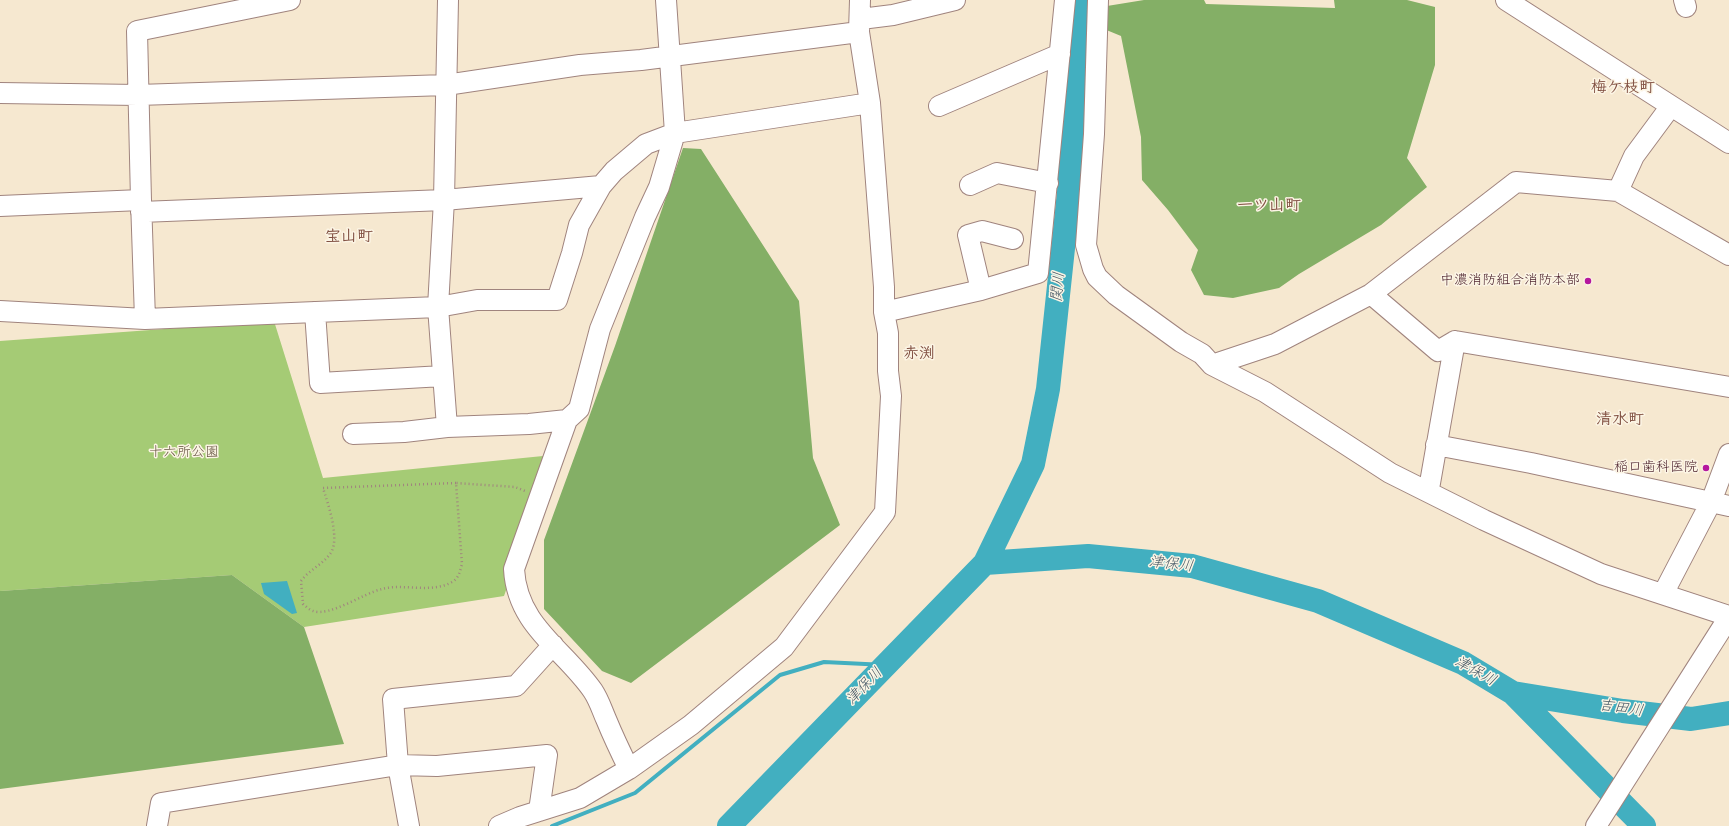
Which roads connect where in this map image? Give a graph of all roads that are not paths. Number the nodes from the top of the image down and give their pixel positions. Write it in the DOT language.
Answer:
graph roads {
  1 [pos="290,0"];
  2 [pos="448,0"];
  3 [pos="666,0"];
  4 [pos="955,0"];
  5 [pos="1065,0"];
  6 [pos="1098,0"];
  7 [pos="1506,0"];
  8 [pos="860,17"];
  9 [pos="1060,54"];
  10 [pos="671,56"];
  11 [pos="446,85"];
  12 [pos="0,93"];
  13 [pos="138,95"];
  14 [pos="870,103"];
  15 [pos="939,106"];
  16 [pos="1672,106"];
  17 [pos="675,133"];
  18 [pos="1729,143"];
  19 [pos="1048,183"];
  20 [pos="970,185"];
  21 [pos="601,186"];
  22 [pos="1618,192"];
  23 [pos="444,200"];
  24 [pos="0,206"];
  25 [pos="141,206"];
  26 [pos="1013,239"];
  27 [pos="1729,255"];
  28 [pos="981,290"];
  29 [pos="1371,294"];
  30 [pos="438,307"];
  31 [pos="0,311"];
  32 [pos="315,312"];
  33 [pos="884,312"];
  34 [pos="145,319"];
  35 [pos="1455,341"];
  36 [pos="1212,365"];
  37 [pos="443,376"];
  38 [pos="1729,388"];
  39 [pos="567,420"];
  40 [pos="447,427"];
  41 [pos="353,434"];
  42 [pos="1436,445"];
  43 [pos="1729,454"];
  44 [pos="1426,491"];
  45 [pos="1720,504"];
  46 [pos="1663,594"];
  47 [pos="1725,625"];
  48 [pos="553,645"];
  49 [pos="398,766"];
  50 [pos="629,769"];
  51 [pos="539,811"];
  52 [pos="157,826"];
  53 [pos="409,826"];
  54 [pos="499,826"];
  55 [pos="1596,826"];
  1 -- 13 [label="street"];
  2 -- 11 [label="street"];
  3 -- 10 [label="street"];
  4 -- 8 [label="street"];
  5 -- 9 [label="street"];
  6 -- 36 [label="street"];
  7 -- 16 [label="street"];
  8 -- 10 [label="street"];
  8 -- 14 [label="street"];
  9 -- 15 [label="street"];
  9 -- 19 [label="street"];
  10 -- 11 [label="street"];
  10 -- 17 [label="street"];
  11 -- 13 [label="street"];
  11 -- 23 [label="street"];
  12 -- 13 [label="street"];
  13 -- 25 [label="street"];
  14 -- 17 [label="street"];
  14 -- 33 [label="street"];
  16 -- 18 [label="street"];
  16 -- 22 [label="street"];
  17 -- 21 [label="street"];
  17 -- 39 [label="street"];
  19 -- 20 [label="street"];
  19 -- 28 [label="street"];
  21 -- 23 [label="street"];
  21 -- 30 [label="street"];
  22 -- 27 [label="street"];
  22 -- 29 [label="street"];
  23 -- 25 [label="street"];
  23 -- 30 [label="street"];
  24 -- 25 [label="street"];
  25 -- 34 [label="street"];
  26 -- 28 [label="street"];
  28 -- 33 [label="street"];
  29 -- 35 [label="street"];
  29 -- 36 [label="street"];
  30 -- 32 [label="street"];
  30 -- 37 [label="street"];
  31 -- 34 [label="street"];
  32 -- 34 [label="street"];
  32 -- 37 [label="street"];
  33 -- 50 [label="street"];
  35 -- 38 [label="street"];
  35 -- 42 [label="street"];
  36 -- 44 [label="street"];
  37 -- 40 [label="street"];
  39 -- 40 [label="street"];
  39 -- 48 [label="street"];
  40 -- 41 [label="street"];
  42 -- 44 [label="street"];
  42 -- 45 [label="street"];
  43 -- 45 [label="street"];
  44 -- 46 [label="street"];
  45 -- 46 [label="street"];
  46 -- 47 [label="street"];
  47 -- 55 [label="street"];
  48 -- 49 [label="street"];
  48 -- 50 [label="street"];
  49 -- 51 [label="street"];
  49 -- 52 [label="street"];
  49 -- 53 [label="street"];
  50 -- 51 [label="street"];
  51 -- 54 [label="street"];
}
